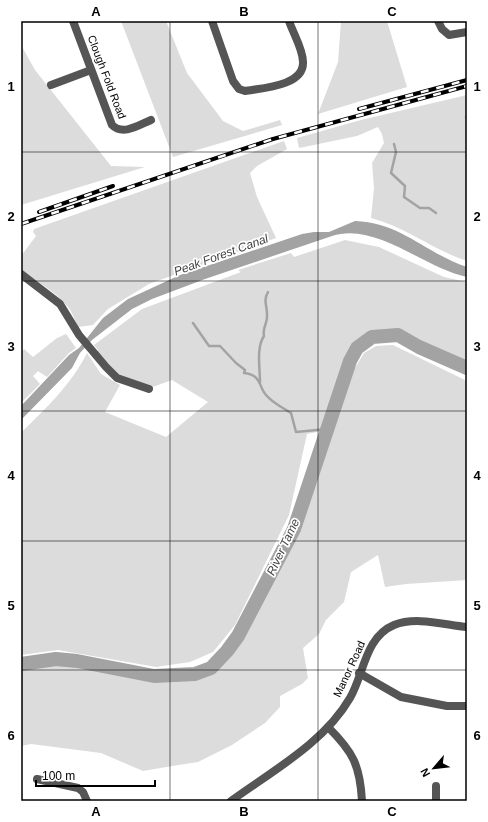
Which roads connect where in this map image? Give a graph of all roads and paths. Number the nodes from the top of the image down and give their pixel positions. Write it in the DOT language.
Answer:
graph roads {
  1 [pos="73,21"];
  2 [pos="212,21"];
  3 [pos="289,21"];
  4 [pos="438,21"];
  5 [pos="467,32"];
  6 [pos="91,70"];
  7 [pos="51,85"];
  8 [pos="151,120"];
  9 [pos="21,274"];
  10 [pos="149,389"];
  11 [pos="467,627"];
  12 [pos="359,673"];
  13 [pos="467,706"];
  14 [pos="328,727"];
  15 [pos="37,779"];
  16 [pos="436,786"];
  17 [pos="87,801"];
  18 [pos="231,801"];
  19 [pos="362,801"];
  20 [pos="436,801"];
  1 -- 6 [label="street, Clough Fold Road"];
  2 -- 3 [label="street"];
  4 -- 5 [label="street"];
  6 -- 7 [label="street"];
  6 -- 8 [label="street, Clough Fold Road"];
  9 -- 10 [label="street"];
  11 -- 12 [label="street, Manor Road"];
  12 -- 13 [label="street"];
  12 -- 14 [label="street, Manor Road"];
  14 -- 18 [label="street, Manor Road"];
  14 -- 19 [label="street"];
  15 -- 17 [label="street"];
  16 -- 20 [label="street"];
}
